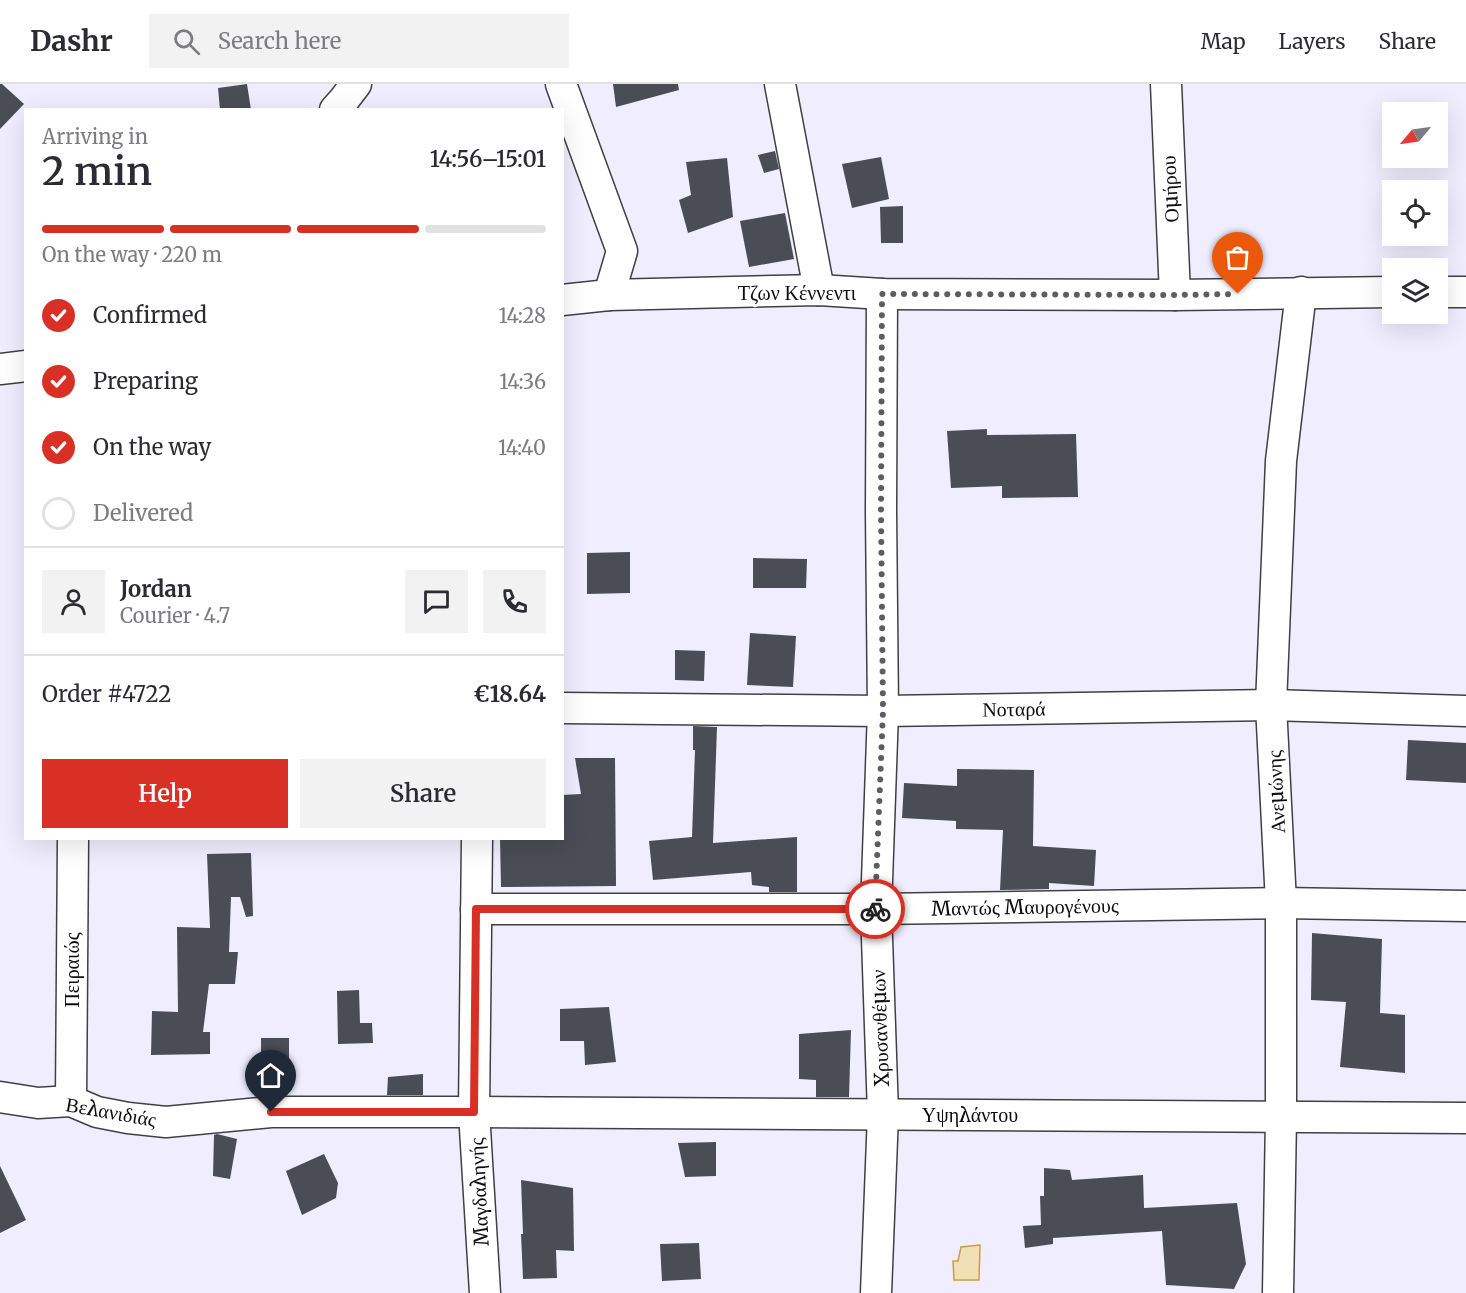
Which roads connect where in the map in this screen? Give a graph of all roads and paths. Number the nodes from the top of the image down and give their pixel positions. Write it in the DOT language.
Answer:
graph roads {
  1 [pos="356,84"];
  2 [pos="561,84"];
  3 [pos="780,84"];
  4 [pos="1166,84"];
  5 [pos="337,108"];
  6 [pos="819,290"];
  7 [pos="1301,292"];
  8 [pos="1382,292"];
  9 [pos="1448,292"];
  10 [pos="1466,292"];
  11 [pos="882,294"];
  12 [pos="609,295"];
  13 [pos="1175,295"];
  14 [pos="564,300"];
  15 [pos="24,366"];
  16 [pos="0,369"];
  17 [pos="1271,705"];
  18 [pos="564,708"];
  19 [pos="883,711"];
  20 [pos="1466,711"];
  21 [pos="73,840"];
  22 [pos="477,840"];
  23 [pos="1281,903"];
  24 [pos="1466,906"];
  25 [pos="476,909"];
  26 [pos="876,909"];
  27 [pos="0,1098"];
  28 [pos="71,1101"];
  29 [pos="474,1112"];
  30 [pos="883,1114"];
  31 [pos="1281,1116"];
  32 [pos="1466,1118"];
  33 [pos="485,1293"];
  34 [pos="876,1293"];
  35 [pos="1278,1293"];
  1 -- 5 [label="street"];
  2 -- 12 [label="street"];
  3 -- 6 [label="street"];
  4 -- 13 [label="street, Ομήρου"];
  6 -- 11 [label="street, Τζων Κέννεντι"];
  6 -- 12 [label="street, Τζων Κέννεντι"];
  7 -- 8 [label="street, Τζων Κέννεντι"];
  7 -- 13 [label="street, Τζων Κέννεντι"];
  7 -- 17 [label="street, Ανεμώνης"];
  9 -- 10 [label="street"];
  11 -- 13 [label="street, Τζων Κέννεντι"];
  11 -- 19 [label="street, Χρυσανθέμων"];
  12 -- 14 [label="street, Τζων Κέννεντι"];
  15 -- 16 [label="street"];
  17 -- 19 [label="street, Νοταρά"];
  17 -- 20 [label="street, Νοταρά"];
  17 -- 23 [label="street, Ανεμώνης"];
  18 -- 19 [label="street, Νοταρά"];
  19 -- 26 [label="street, Χρυσανθέμων"];
  21 -- 28 [label="street, Πειραιώς"];
  22 -- 25 [label="street, Μαγδαληνής"];
  23 -- 24 [label="street, Μαντώς Μαυρογένους"];
  23 -- 26 [label="street, Μαντώς Μαυρογένους"];
  23 -- 31 [label="street, Ανεμώνης"];
  25 -- 26 [label="street, Μαντώς Μαυρογένους"];
  25 -- 29 [label="street, Μαγδαληνής"];
  26 -- 30 [label="street, Χρυσανθέμων"];
  27 -- 28 [label="street, Βελανιδιάς"];
  28 -- 29 [label="street, Βελανιδιάς"];
  29 -- 30 [label="street, Υψηλάντου"];
  29 -- 33 [label="street, Μαγδαληνής"];
  30 -- 31 [label="street, Υψηλάντου"];
  30 -- 34 [label="street, Χρυσανθέμων"];
  31 -- 32 [label="street, Υψηλάντου"];
  31 -- 35 [label="street, Ανεμώνης"];
}
